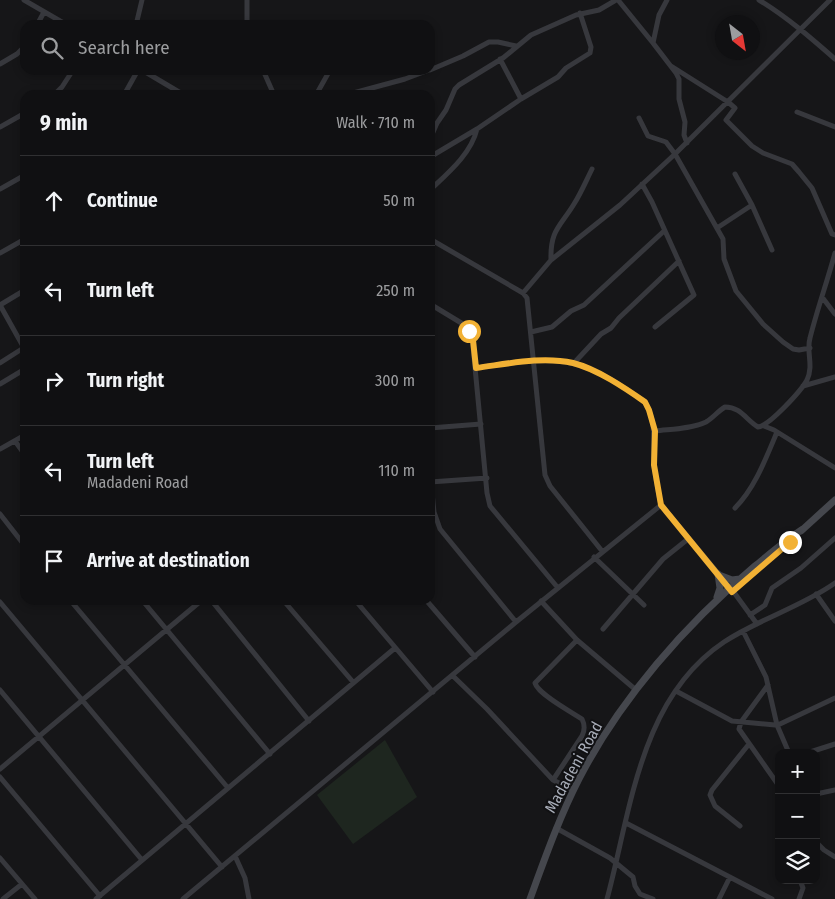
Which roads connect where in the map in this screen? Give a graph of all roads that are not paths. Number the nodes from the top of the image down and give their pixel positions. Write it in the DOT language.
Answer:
graph roads {
  1 [pos="24,0"];
  2 [pos="38,0"];
  3 [pos="142,0"];
  4 [pos="247,0"];
  5 [pos="617,0"];
  6 [pos="667,0"];
  7 [pos="759,0"];
  8 [pos="830,0"];
  9 [pos="35,6"];
  10 [pos="44,12"];
  11 [pos="580,13"];
  12 [pos="40,20"];
  13 [pos="58,20"];
  14 [pos="137,20"];
  15 [pos="247,20"];
  16 [pos="801,29"];
  17 [pos="653,43"];
  18 [pos="516,46"];
  19 [pos="20,51"];
  20 [pos="500,59"];
  21 [pos="835,59"];
  22 [pos="0,64"];
  23 [pos="672,66"];
  24 [pos="435,68"];
  25 [pos="70,75"];
  26 [pos="137,75"];
  27 [pos="149,75"];
  28 [pos="265,75"];
  29 [pos="327,75"];
  30 [pos="415,75"];
  31 [pos="59,90"];
  32 [pos="127,90"];
  33 [pos="175,90"];
  34 [pos="272,90"];
  35 [pos="319,90"];
  36 [pos="364,90"];
  37 [pos="521,99"];
  38 [pos="728,102"];
  39 [pos="798,112"];
  40 [pos="20,116"];
  41 [pos="639,118"];
  42 [pos="0,127"];
  43 [pos="835,127"];
  44 [pos="435,128"];
  45 [pos="477,129"];
  46 [pos="687,143"];
  47 [pos="435,154"];
  48 [pos="676,154"];
  49 [pos="592,169"];
  50 [pos="735,174"];
  51 [pos="20,178"];
  52 [pos="642,184"];
  53 [pos="435,185"];
  54 [pos="0,189"];
  55 [pos="752,205"];
  56 [pos="717,228"];
  57 [pos="664,231"];
  58 [pos="835,235"];
  59 [pos="20,242"];
  60 [pos="435,242"];
  61 [pos="772,250"];
  62 [pos="0,253"];
  63 [pos="835,253"];
  64 [pos="552,260"];
  65 [pos="679,261"];
  66 [pos="20,293"];
  67 [pos="523,293"];
  68 [pos="822,297"];
  69 [pos="0,305"];
  70 [pos="435,307"];
  71 [pos="835,314"];
  72 [pos="655,327"];
  73 [pos="531,332"];
  74 [pos="20,340"];
  75 [pos="810,348"];
  76 [pos="20,350"];
  77 [pos="534,360"];
  78 [pos="0,363"];
  79 [pos="574,363"];
  80 [pos="476,368"];
  81 [pos="20,372"];
  82 [pos="835,377"];
  83 [pos="0,384"];
  84 [pos="803,386"];
  85 [pos="481,424"];
  86 [pos="764,426"];
  87 [pos="435,428"];
  88 [pos="655,431"];
  89 [pos="777,432"];
  90 [pos="20,438"];
  91 [pos="15,441"];
  92 [pos="20,448"];
  93 [pos="0,449"];
  94 [pos="835,468"];
  95 [pos="487,478"];
  96 [pos="435,482"];
  97 [pos="835,500"];
  98 [pos="661,505"];
  99 [pos="735,508"];
  100 [pos="0,514"];
  101 [pos="435,515"];
  102 [pos="803,529"];
  103 [pos="835,538"];
  104 [pos="688,539"];
  105 [pos="20,540"];
  106 [pos="602,551"];
  107 [pos="594,558"];
  108 [pos="718,575"];
  109 [pos="741,578"];
  110 [pos="835,582"];
  111 [pos="558,588"];
  112 [pos="731,590"];
  113 [pos="634,594"];
  114 [pos="816,594"];
  115 [pos="541,601"];
  116 [pos="0,602"];
  117 [pos="713,604"];
  118 [pos="74,605"];
  119 [pos="146,605"];
  120 [pos="196,605"];
  121 [pos="215,605"];
  122 [pos="287,605"];
  123 [pos="360,605"];
  124 [pos="430,605"];
  125 [pos="644,606"];
  126 [pos="750,615"];
  127 [pos="835,621"];
  128 [pos="516,622"];
  129 [pos="757,624"];
  130 [pos="603,629"];
  131 [pos="166,630"];
  132 [pos="743,631"];
  133 [pos="577,640"];
  134 [pos="395,648"];
  135 [pos="475,657"];
  136 [pos="661,660"];
  137 [pos="124,665"];
  138 [pos="453,676"];
  139 [pos="353,682"];
  140 [pos="768,685"];
  141 [pos="0,690"];
  142 [pos="636,690"];
  143 [pos="433,692"];
  144 [pos="676,692"];
  145 [pos="835,698"];
  146 [pos="83,701"];
  147 [pos="309,721"];
  148 [pos="741,722"];
  149 [pos="777,725"];
  150 [pos="39,737"];
  151 [pos="749,744"];
  152 [pos="835,744"];
  153 [pos="787,749"];
  154 [pos="819,749"];
  155 [pos="270,754"];
  156 [pos="0,769"];
  157 [pos="0,777"];
  158 [pos="553,780"];
  159 [pos="775,780"];
  160 [pos="228,788"];
  161 [pos="573,790"];
  162 [pos="835,790"];
  163 [pos="820,793"];
  164 [pos="626,823"];
  165 [pos="186,824"];
  166 [pos="740,826"];
  167 [pos="556,828"];
  168 [pos="820,846"];
  169 [pos="235,856"];
  170 [pos="835,857"];
  171 [pos="0,858"];
  172 [pos="142,860"];
  173 [pos="617,864"];
  174 [pos="222,867"];
  175 [pos="730,877"];
  176 [pos="22,884"];
  177 [pos="802,884"];
  178 [pos="98,897"];
  179 [pos="3,899"];
  180 [pos="35,899"];
  181 [pos="183,899"];
  182 [pos="249,899"];
  183 [pos="530,899"];
  184 [pos="607,899"];
  185 [pos="653,899"];
  186 [pos="719,899"];
  187 [pos="772,899"];
  188 [pos="799,899"];
  1 -- 9 [label="street"];
  2 -- 9 [label="street"];
  3 -- 14 [label="street"];
  4 -- 15 [label="street"];
  5 -- 11 [label="street"];
  5 -- 17 [label="street"];
  6 -- 17 [label="street"];
  7 -- 16 [label="street"];
  8 -- 16 [label="street"];
  9 -- 10 [label="street"];
  10 -- 12 [label="street"];
  10 -- 13 [label="street"];
  11 -- 18 [label="street"];
  11 -- 37 [label="street"];
  16 -- 21 [label="street"];
  16 -- 38 [label="street"];
  17 -- 23 [label="street"];
  18 -- 20 [label="street"];
  18 -- 24 [label="street"];
  19 -- 22 [label="street"];
  20 -- 37 [label="street"];
  20 -- 44 [label="street"];
  23 -- 38 [label="street"];
  23 -- 46 [label="street"];
  25 -- 31 [label="street"];
  26 -- 32 [label="street"];
  27 -- 33 [label="street"];
  28 -- 34 [label="street"];
  29 -- 35 [label="street"];
  30 -- 36 [label="street"];
  37 -- 45 [label="street"];
  38 -- 46 [label="street"];
  38 -- 58 [label="street"];
  39 -- 43 [label="street"];
  40 -- 42 [label="street"];
  41 -- 48 [label="street"];
  45 -- 47 [label="street"];
  45 -- 53 [label="street"];
  46 -- 48 [label="street"];
  48 -- 52 [label="street"];
  48 -- 56 [label="street"];
  49 -- 64 [label="street"];
  50 -- 55 [label="street"];
  51 -- 54 [label="street"];
  52 -- 57 [label="street"];
  52 -- 64 [label="street"];
  55 -- 56 [label="street"];
  55 -- 61 [label="street"];
  56 -- 75 [label="street"];
  57 -- 65 [label="street"];
  57 -- 73 [label="street"];
  59 -- 62 [label="street"];
  60 -- 67 [label="street"];
  63 -- 68 [label="street"];
  64 -- 67 [label="street"];
  65 -- 72 [label="street"];
  65 -- 79 [label="street"];
  66 -- 69 [label="street"];
  67 -- 73 [label="street"];
  68 -- 71 [label="street"];
  68 -- 75 [label="street"];
  69 -- 74 [label="street"];
  70 -- 80 [label="street"];
  73 -- 77 [label="street"];
  75 -- 84 [label="street"];
  76 -- 78 [label="street"];
  77 -- 79 [label="street"];
  77 -- 80 [label="street"];
  77 -- 106 [label="street"];
  79 -- 88 [label="street"];
  80 -- 85 [label="street"];
  81 -- 83 [label="street"];
  82 -- 84 [label="street"];
  84 -- 86 [label="street"];
  85 -- 87 [label="street"];
  85 -- 95 [label="street"];
  86 -- 88 [label="street"];
  86 -- 89 [label="street"];
  88 -- 98 [label="street"];
  89 -- 94 [label="street"];
  89 -- 99 [label="street"];
  90 -- 91 [label="street"];
  91 -- 92 [label="street"];
  91 -- 93 [label="street"];
  95 -- 96 [label="street"];
  95 -- 111 [label="street"];
  97 -- 102 [label="street, Madadeni Road"];
  98 -- 104 [label="street"];
  98 -- 106 [label="street"];
  100 -- 105 [label="street"];
  101 -- 128 [label="street"];
  102 -- 109 [label="street, Madadeni Road"];
  102 -- 112 [label="street, Madadeni Road"];
  103 -- 126 [label="street"];
  104 -- 108 [label="street"];
  104 -- 113 [label="street"];
  106 -- 107 [label="street"];
  107 -- 111 [label="street"];
  107 -- 113 [label="street"];
  108 -- 109 [label="street"];
  108 -- 112 [label="street"];
  108 -- 117 [label="street"];
  109 -- 112 [label="street, Madadeni Road"];
  110 -- 114 [label="street"];
  111 -- 115 [label="street"];
  112 -- 117 [label="street, Madadeni Road"];
  112 -- 126 [label="street"];
  112 -- 136 [label="street, Madadeni Road"];
  113 -- 125 [label="street"];
  113 -- 130 [label="street"];
  114 -- 127 [label="street"];
  114 -- 129 [label="street"];
  115 -- 128 [label="street"];
  115 -- 133 [label="street"];
  116 -- 146 [label="street"];
  117 -- 136 [label="street, Madadeni Road"];
  118 -- 137 [label="street"];
  119 -- 131 [label="street"];
  120 -- 131 [label="street"];
  121 -- 147 [label="street"];
  122 -- 139 [label="street"];
  123 -- 134 [label="street"];
  124 -- 135 [label="street"];
  126 -- 129 [label="street"];
  128 -- 135 [label="street"];
  129 -- 132 [label="street"];
  131 -- 137 [label="street"];
  131 -- 155 [label="street"];
  132 -- 140 [label="street"];
  132 -- 144 [label="street"];
  133 -- 142 [label="street"];
  133 -- 158 [label="street"];
  134 -- 139 [label="street"];
  134 -- 143 [label="street"];
  135 -- 138 [label="street"];
  136 -- 142 [label="street, Madadeni Road"];
  137 -- 146 [label="street"];
  137 -- 160 [label="street"];
  138 -- 143 [label="street"];
  138 -- 158 [label="street"];
  139 -- 147 [label="street"];
  140 -- 148 [label="street"];
  140 -- 149 [label="street"];
  141 -- 150 [label="street"];
  142 -- 161 [label="street, Madadeni Road"];
  143 -- 169 [label="street"];
  144 -- 148 [label="street"];
  144 -- 164 [label="street"];
  145 -- 149 [label="street"];
  146 -- 150 [label="street"];
  146 -- 165 [label="street"];
  147 -- 155 [label="street"];
  148 -- 149 [label="street"];
  148 -- 151 [label="street"];
  149 -- 153 [label="street"];
  150 -- 156 [label="street"];
  150 -- 172 [label="street"];
  151 -- 159 [label="street"];
  151 -- 166 [label="street"];
  152 -- 154 [label="street"];
  155 -- 160 [label="street"];
  157 -- 178 [label="street"];
  158 -- 161 [label="street"];
  160 -- 165 [label="street"];
  161 -- 167 [label="street, Madadeni Road"];
  162 -- 163 [label="street"];
  164 -- 173 [label="street"];
  164 -- 175 [label="street"];
  165 -- 172 [label="street"];
  165 -- 174 [label="street"];
  167 -- 173 [label="street"];
  167 -- 183 [label="street, Madadeni Road"];
  168 -- 170 [label="street"];
  169 -- 174 [label="street"];
  169 -- 182 [label="street"];
  171 -- 176 [label="street"];
  172 -- 178 [label="street"];
  173 -- 184 [label="street"];
  173 -- 185 [label="street"];
  174 -- 181 [label="street"];
  175 -- 186 [label="street"];
  175 -- 187 [label="street"];
  176 -- 179 [label="street"];
  176 -- 180 [label="street"];
  177 -- 188 [label="street"];
}
